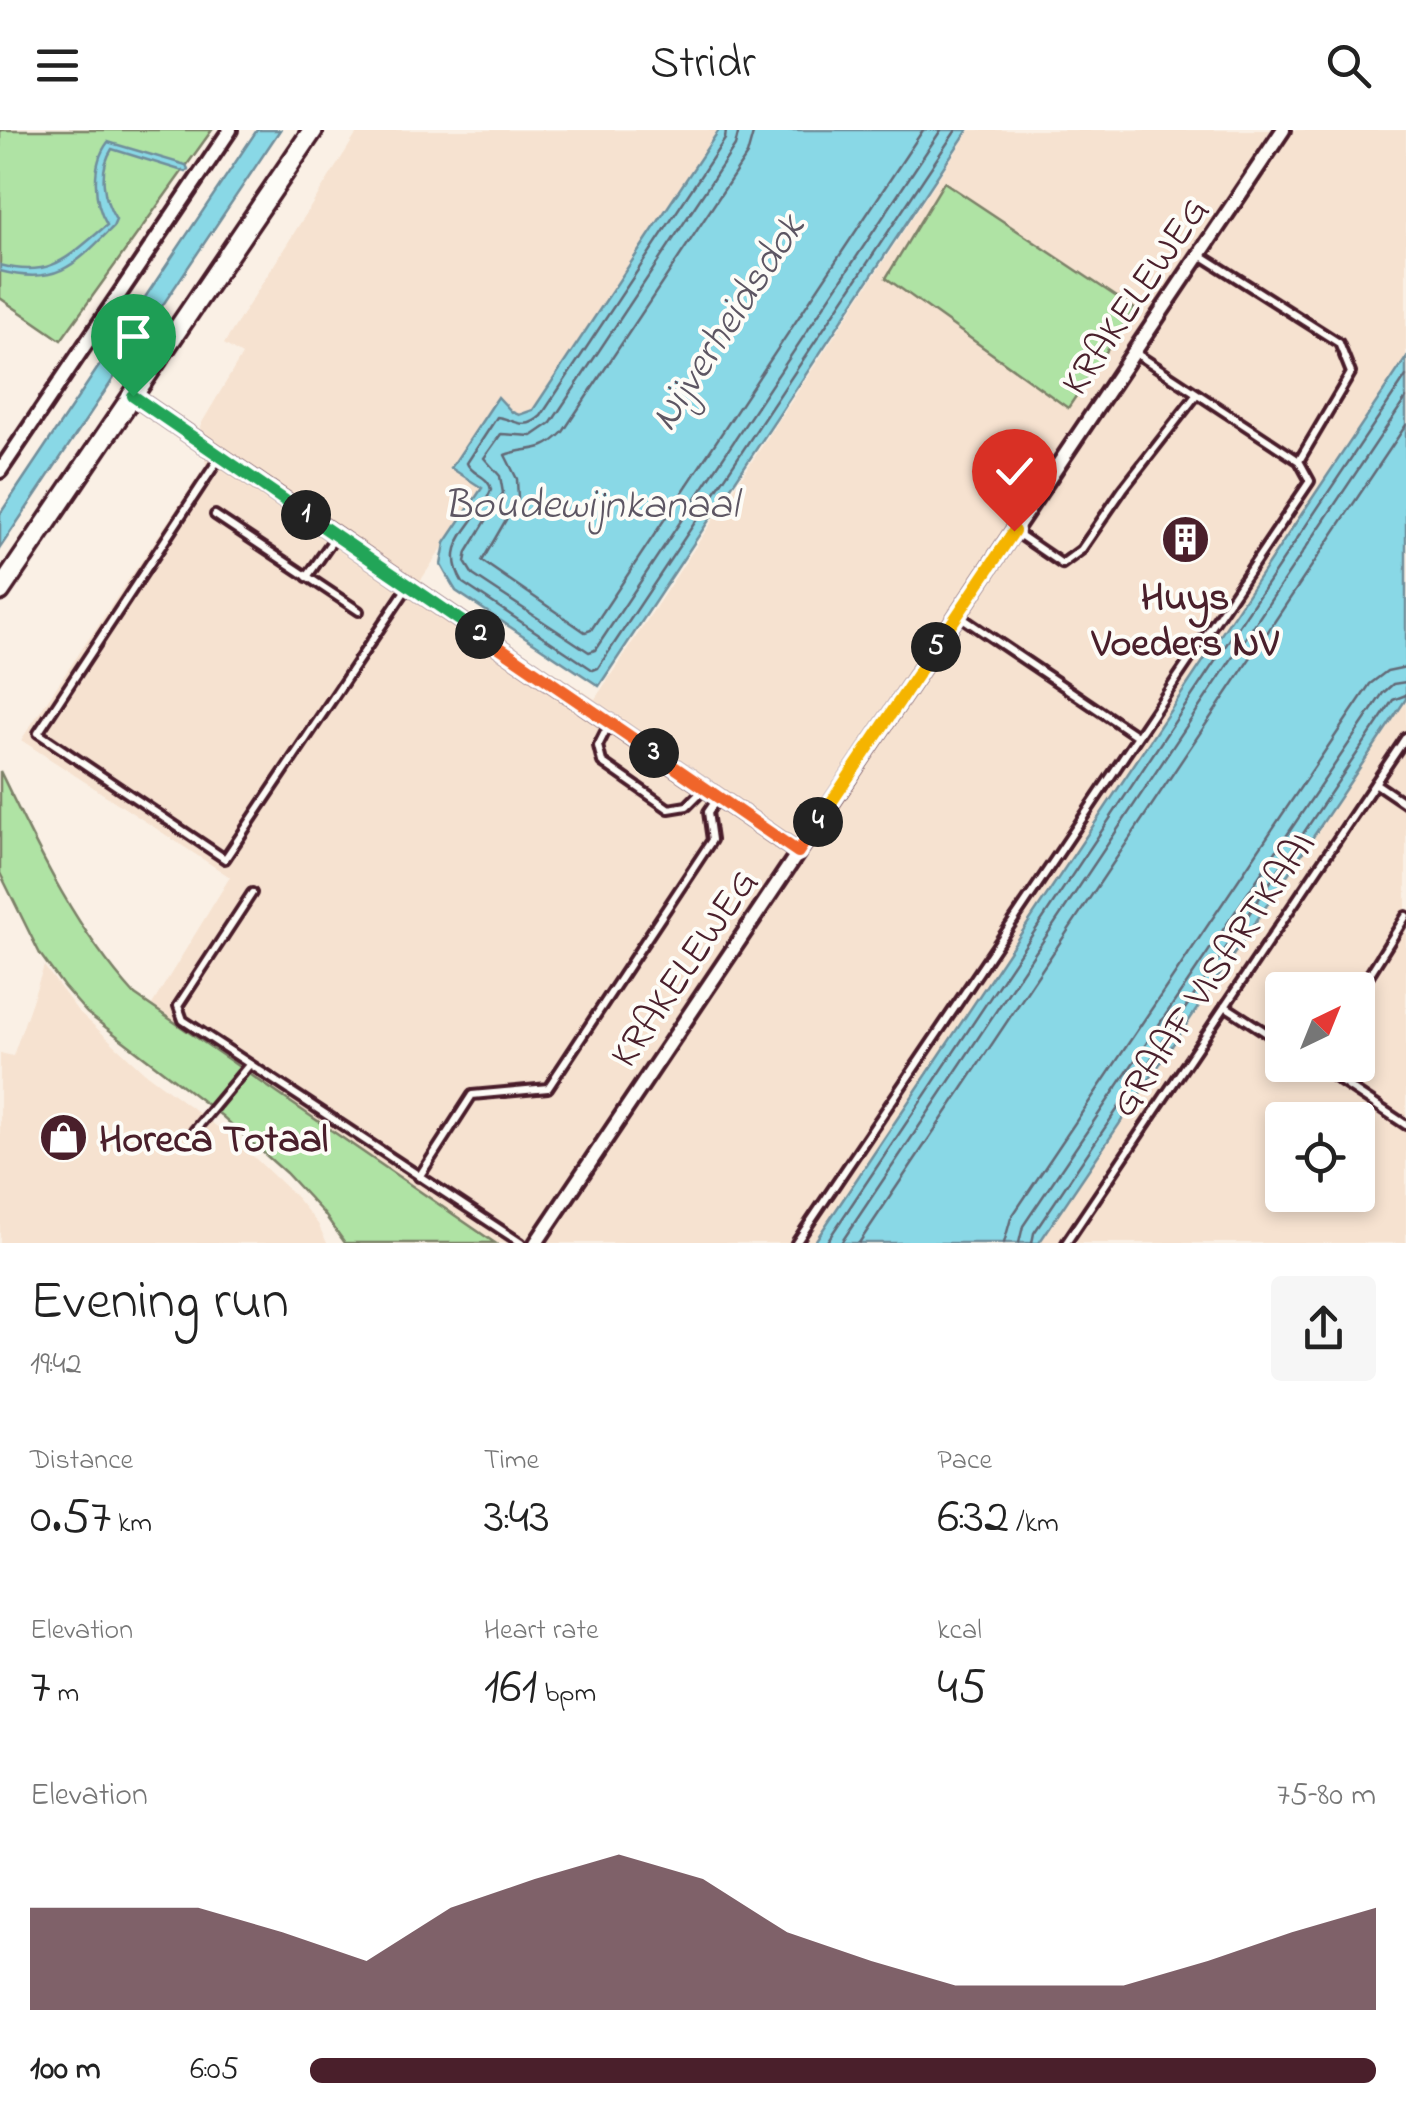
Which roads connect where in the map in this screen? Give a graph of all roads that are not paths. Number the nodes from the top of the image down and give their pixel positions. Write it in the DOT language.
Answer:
graph roads {
  1 [pos="230,130"];
  2 [pos="313,130"];
  3 [pos="1283,130"];
  4 [pos="1200,254"];
  5 [pos="1134,352"];
  6 [pos="1198,394"];
  7 [pos="133,396"];
  8 [pos="221,456"];
  9 [pos="1299,461"];
  10 [pos="0,471"];
  11 [pos="215,515"];
  12 [pos="1014,531"];
  13 [pos="336,535"];
  14 [pos="308,577"];
  15 [pos="409,585"];
  16 [pos="0,591"];
  17 [pos="359,612"];
  18 [pos="958,615"];
  19 [pos="610,723"];
  20 [pos="1137,736"];
  21 [pos="1406,737"];
  22 [pos="1375,782"];
  23 [pos="705,788"];
  24 [pos="718,797"];
  25 [pos="1406,804"];
  26 [pos="798,852"];
  27 [pos="252,894"];
  28 [pos="1406,916"];
  29 [pos="1371,972"];
  30 [pos="1225,1006"];
  31 [pos="1265,1033"];
  32 [pos="249,1065"];
  33 [pos="1341,1082"];
  34 [pos="1406,1126"];
  35 [pos="194,1131"];
  36 [pos="420,1176"];
  37 [pos="520,1243"];
  38 [pos="536,1243"];
  39 [pos="796,1243"];
  40 [pos="1066,1243"];
  1 -- 10 [label="street"];
  2 -- 7 [label="main road"];
  3 -- 4 [label="street, KRAKELEWEG"];
  4 -- 5 [label="street, KRAKELEWEG"];
  4 -- 9 [label="lane"];
  5 -- 6 [label="lane"];
  5 -- 12 [label="street, KRAKELEWEG"];
  6 -- 9 [label="lane"];
  6 -- 12 [label="lane"];
  7 -- 8 [label="street"];
  7 -- 16 [label="main road"];
  8 -- 13 [label="street"];
  8 -- 15 [label="lane"];
  9 -- 20 [label="lane"];
  11 -- 14 [label="lane"];
  12 -- 18 [label="street, KRAKELEWEG"];
  13 -- 14 [label="lane"];
  13 -- 15 [label="street"];
  14 -- 17 [label="lane"];
  15 -- 19 [label="street"];
  18 -- 20 [label="lane"];
  18 -- 26 [label="street, KRAKELEWEG"];
  19 -- 23 [label="street"];
  19 -- 23 [label="lane"];
  20 -- 39 [label="lane"];
  21 -- 22 [label="lane, GRAAF VISARTKAAI"];
  22 -- 25 [label="lane"];
  22 -- 30 [label="lane, GRAAF VISARTKAAI"];
  23 -- 24 [label="street"];
  24 -- 26 [label="street"];
  24 -- 36 [label="lane"];
  26 -- 38 [label="street, KRAKELEWEG"];
  27 -- 32 [label="lane"];
  28 -- 29 [label="lane"];
  30 -- 31 [label="lane"];
  30 -- 40 [label="lane, GRAAF VISARTKAAI"];
  32 -- 35 [label="lane"];
  32 -- 36 [label="lane"];
  33 -- 34 [label="lane"];
  36 -- 37 [label="lane"];
}
